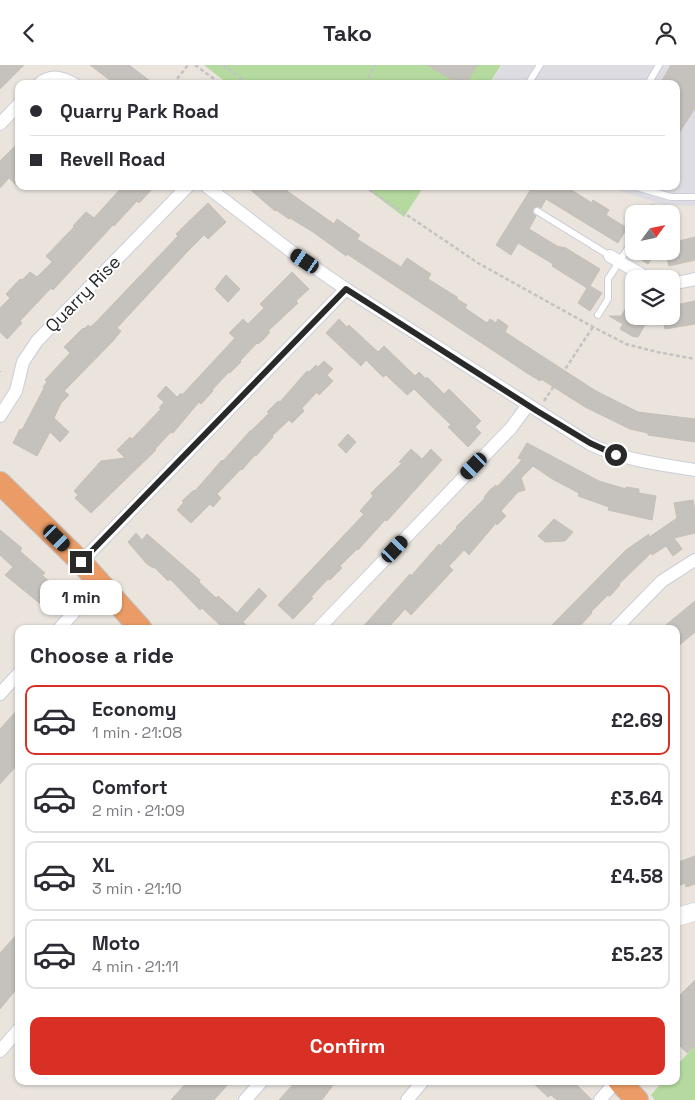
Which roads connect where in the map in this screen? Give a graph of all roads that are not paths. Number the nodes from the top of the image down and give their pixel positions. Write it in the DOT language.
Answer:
graph roads {
  1 [pos="540,65"];
  2 [pos="659,65"];
  3 [pos="46,80"];
  4 [pos="65,80"];
  5 [pos="531,80"];
  6 [pos="650,80"];
  7 [pos="15,108"];
  8 [pos="0,123"];
  9 [pos="184,190"];
  10 [pos="211,190"];
  11 [pos="647,190"];
  12 [pos="695,197"];
  13 [pos="537,211"];
  14 [pos="625,248"];
  15 [pos="615,259"];
  16 [pos="634,270"];
  17 [pos="695,279"];
  18 [pos="680,282"];
  19 [pos="346,289"];
  20 [pos="598,315"];
  21 [pos="533,408"];
  22 [pos="0,416"];
  23 [pos="695,470"];
  24 [pos="0,483"];
  25 [pos="695,560"];
  26 [pos="81,562"];
  27 [pos="99,583"];
  28 [pos="62,625"];
  29 [pos="137,625"];
  30 [pos="322,625"];
  31 [pos="619,625"];
  32 [pos="15,677"];
  33 [pos="0,694"];
  34 [pos="695,911"];
  35 [pos="680,916"];
  36 [pos="15,1034"];
  37 [pos="0,1051"];
  38 [pos="258,1085"];
  39 [pos="420,1085"];
  40 [pos="614,1085"];
  41 [pos="622,1085"];
  42 [pos="245,1100"];
  43 [pos="407,1100"];
  44 [pos="600,1100"];
  45 [pos="637,1100"];
  1 -- 5 [label="lane"];
  2 -- 6 [label="lane"];
  3 -- 4 [label="street"];
  7 -- 8 [label="street"];
  9 -- 22 [label="street, Quarry Rise"];
  10 -- 19 [label="street"];
  11 -- 12 [label="lane"];
  13 -- 15 [label="lane"];
  14 -- 15 [label="lane"];
  15 -- 16 [label="street"];
  15 -- 20 [label="lane"];
  17 -- 18 [label="street"];
  19 -- 21 [label="street"];
  19 -- 26 [label="street"];
  21 -- 23 [label="street"];
  21 -- 30 [label="street"];
  24 -- 26 [label="highway"];
  25 -- 31 [label="street"];
  26 -- 27 [label="highway"];
  27 -- 28 [label="street"];
  27 -- 29 [label="highway"];
  32 -- 33 [label="street"];
  34 -- 35 [label="street"];
  36 -- 37 [label="street"];
  38 -- 42 [label="street"];
  39 -- 43 [label="street"];
  40 -- 44 [label="street"];
  41 -- 45 [label="highway"];
}
